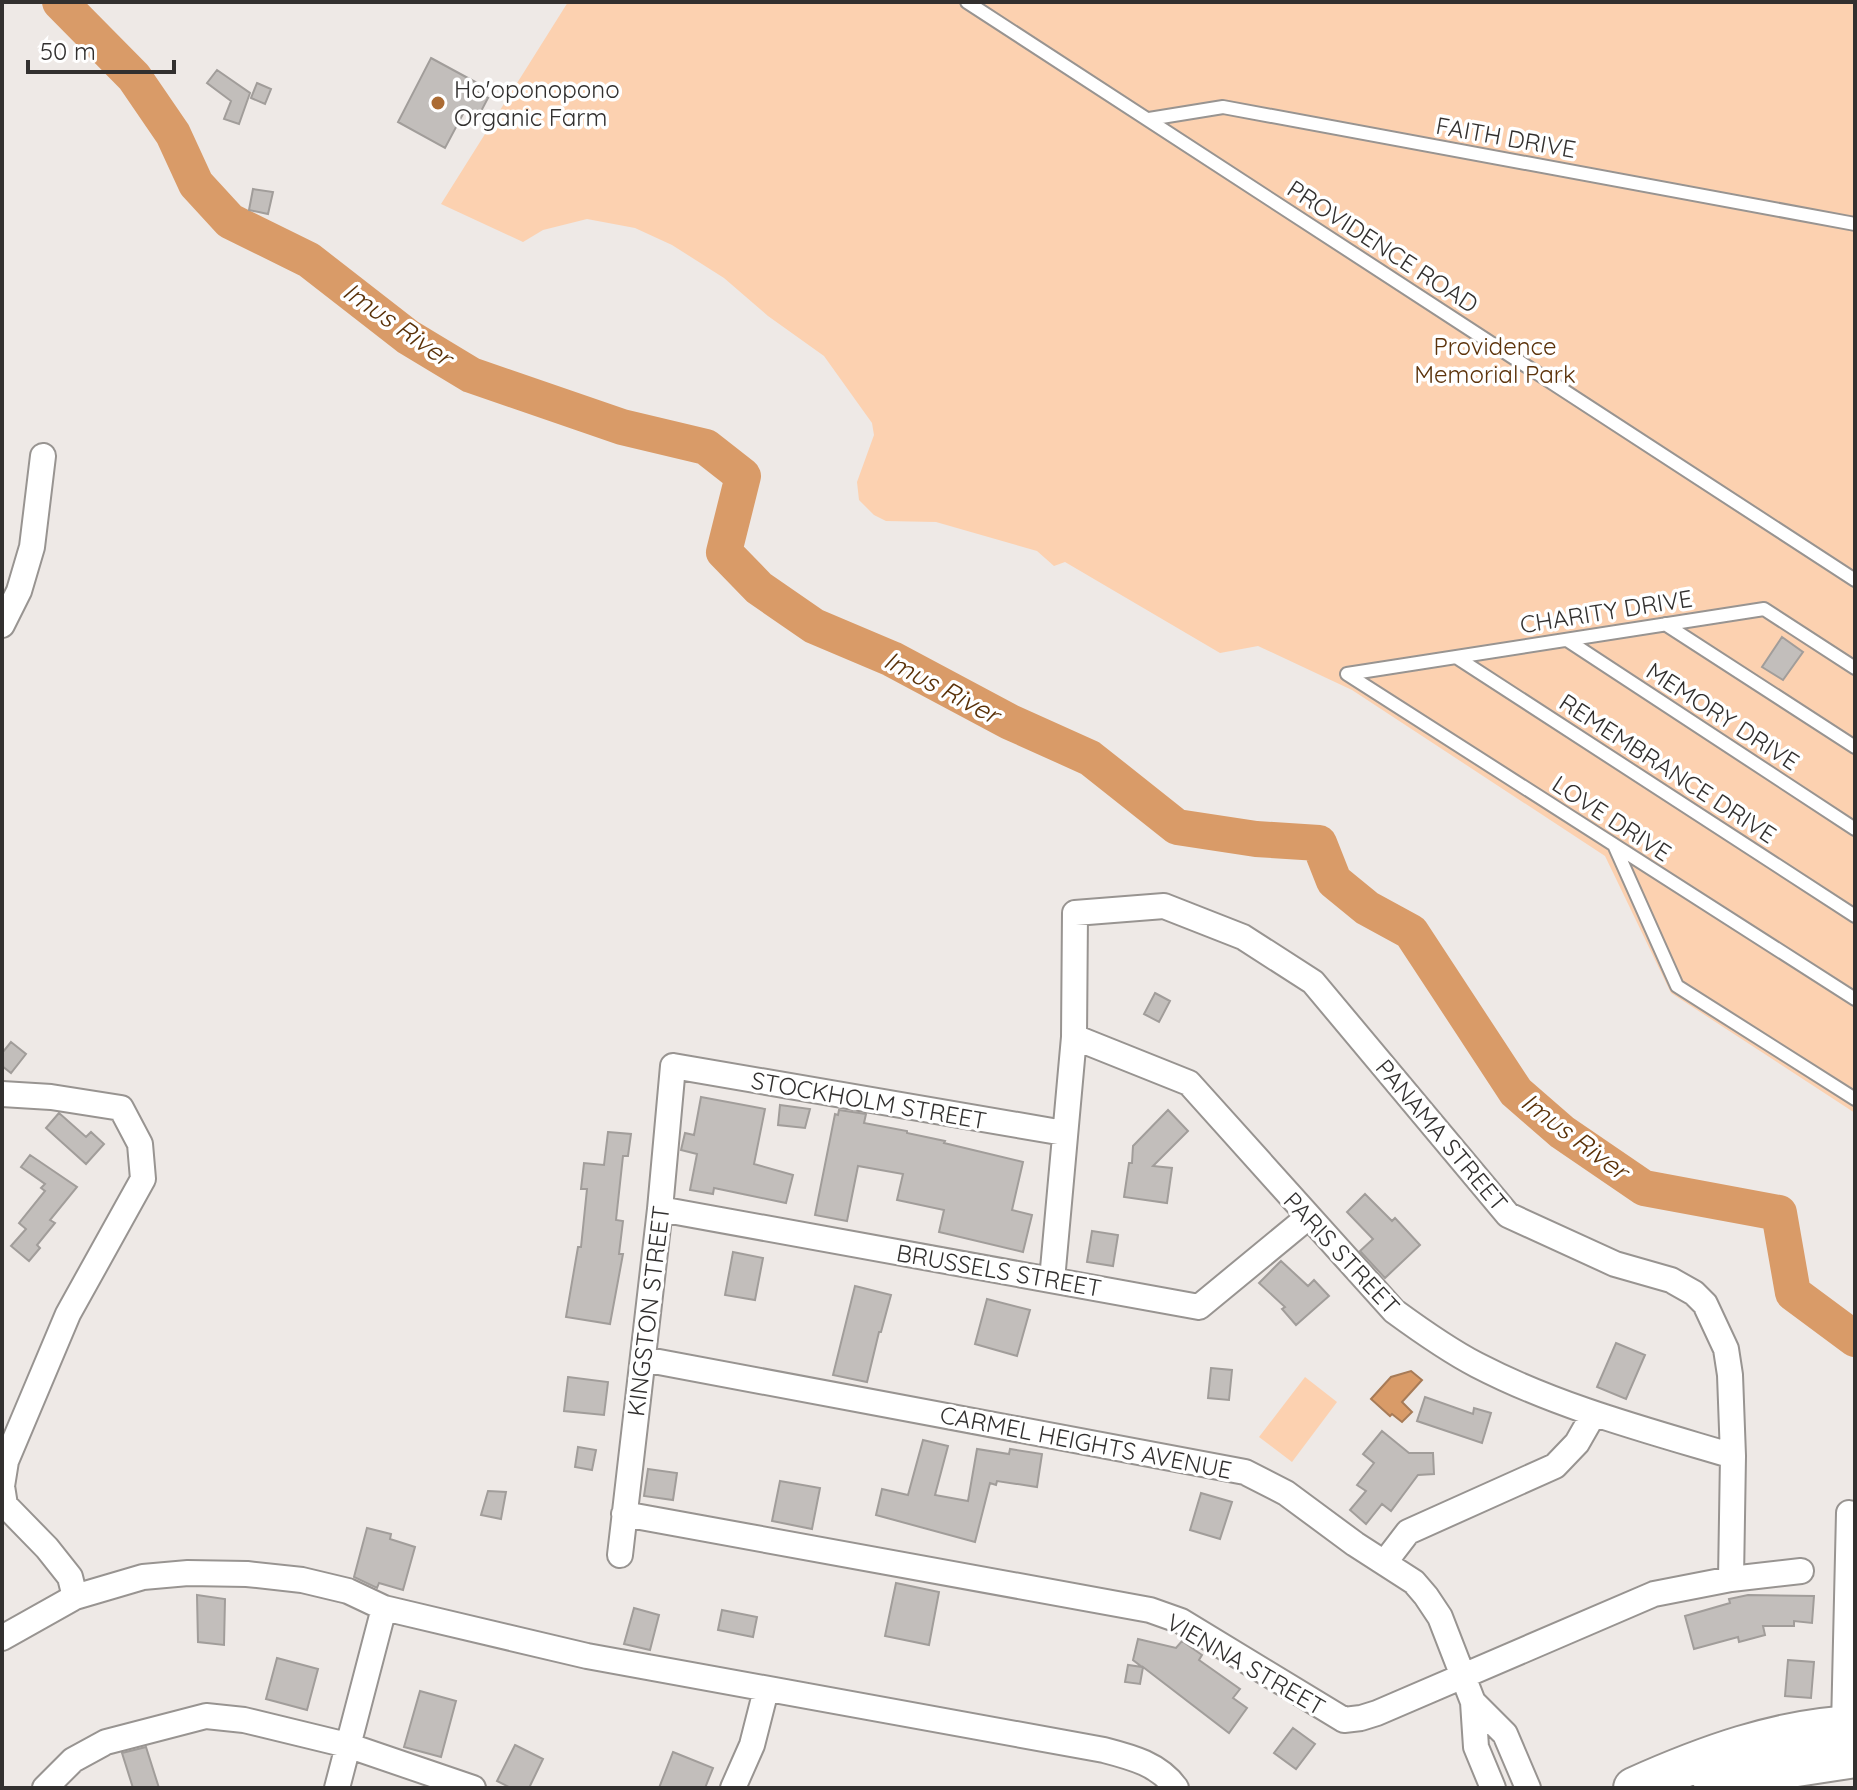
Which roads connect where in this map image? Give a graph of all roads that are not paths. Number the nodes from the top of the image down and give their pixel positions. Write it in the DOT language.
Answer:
graph roads {
  1 [pos="967,2"];
  2 [pos="1149,119"];
  3 [pos="1855,224"];
  4 [pos="43,456"];
  5 [pos="1855,580"];
  6 [pos="1665,624"];
  7 [pos="2,625"];
  8 [pos="1567,640"];
  9 [pos="1456,657"];
  10 [pos="1855,668"];
  11 [pos="1347,674"];
  12 [pos="1855,747"];
  13 [pos="1855,829"];
  14 [pos="1615,847"];
  15 [pos="1855,916"];
  16 [pos="1855,999"];
  17 [pos="1074,1037"];
  18 [pos="673,1066"];
  19 [pos="2,1094"];
  20 [pos="1855,1099"];
  21 [pos="1064,1133"];
  22 [pos="660,1209"];
  23 [pos="1307,1218"];
  24 [pos="1052,1280"];
  25 [pos="643,1359"];
  26 [pos="1593,1415"];
  27 [pos="1733,1456"];
  28 [pos="2,1486"];
  29 [pos="1849,1513"];
  30 [pos="624,1514"];
  31 [pos="620,1555"];
  32 [pos="1385,1562"];
  33 [pos="1801,1571"];
  34 [pos="1731,1579"];
  35 [pos="75,1597"];
  36 [pos="384,1608"];
  37 [pos="1850,1637"];
  38 [pos="2,1638"];
  39 [pos="1462,1674"];
  40 [pos="766,1690"];
  41 [pos="1473,1702"];
  42 [pos="1851,1737"];
  43 [pos="347,1745"];
  44 [pos="45,1788"];
  45 [pos="337,1788"];
  46 [pos="473,1788"];
  47 [pos="733,1788"];
  48 [pos="1176,1788"];
  49 [pos="1493,1788"];
  50 [pos="1528,1788"];
  51 [pos="1634,1788"];
  52 [pos="1714,1788"];
  1 -- 2 [label="lane, PROVIDENCE ROAD"];
  2 -- 3 [label="lane, FAITH DRIVE"];
  2 -- 5 [label="lane, PROVIDENCE ROAD"];
  4 -- 7 [label="street"];
  6 -- 8 [label="lane, CHARITY DRIVE"];
  6 -- 10 [label="lane, CHARITY DRIVE"];
  6 -- 12 [label="lane"];
  8 -- 9 [label="lane, CHARITY DRIVE"];
  8 -- 13 [label="lane, MEMORY DRIVE"];
  9 -- 11 [label="lane, CHARITY DRIVE"];
  9 -- 15 [label="lane, REMEMBRANCE DRIVE"];
  11 -- 14 [label="lane, LOVE DRIVE"];
  14 -- 16 [label="lane, LOVE DRIVE"];
  14 -- 20 [label="lane"];
  17 -- 21 [label="street"];
  17 -- 23 [label="street, PARIS STREET"];
  17 -- 27 [label="street, PANAMA STREET"];
  18 -- 21 [label="street, STOCKHOLM STREET"];
  18 -- 22 [label="street, KINGSTON STREET"];
  19 -- 28 [label="street"];
  21 -- 24 [label="street"];
  22 -- 24 [label="street, BRUSSELS STREET"];
  22 -- 25 [label="street, KINGSTON STREET"];
  23 -- 24 [label="street, BRUSSELS STREET"];
  23 -- 26 [label="street, PARIS STREET"];
  25 -- 30 [label="street, KINGSTON STREET"];
  25 -- 32 [label="street, CARMEL HEIGHTS AVENUE"];
  26 -- 27 [label="street, PARIS STREET"];
  26 -- 32 [label="street"];
  27 -- 34 [label="street, PANAMA STREET"];
  28 -- 35 [label="street"];
  29 -- 37 [label="street"];
  30 -- 31 [label="street, KINGSTON STREET"];
  30 -- 39 [label="street, VIENNA STREET"];
  32 -- 39 [label="street, CARMEL HEIGHTS AVENUE"];
  33 -- 34 [label="street, VIENNA STREET"];
  34 -- 39 [label="street, VIENNA STREET"];
  35 -- 36 [label="street"];
  35 -- 38 [label="street"];
  36 -- 40 [label="street"];
  36 -- 43 [label="street"];
  37 -- 42 [label="street"];
  39 -- 41 [label="street, CARMEL HEIGHTS AVENUE"];
  40 -- 47 [label="street"];
  40 -- 48 [label="street"];
  41 -- 49 [label="street, CARMEL HEIGHTS AVENUE"];
  41 -- 50 [label="street, CARMEL HEIGHTS AVENUE"];
  42 -- 51 [label="highway"];
  42 -- 52 [label="highway"];
  43 -- 44 [label="street"];
  43 -- 45 [label="street"];
  43 -- 46 [label="street"];
}
